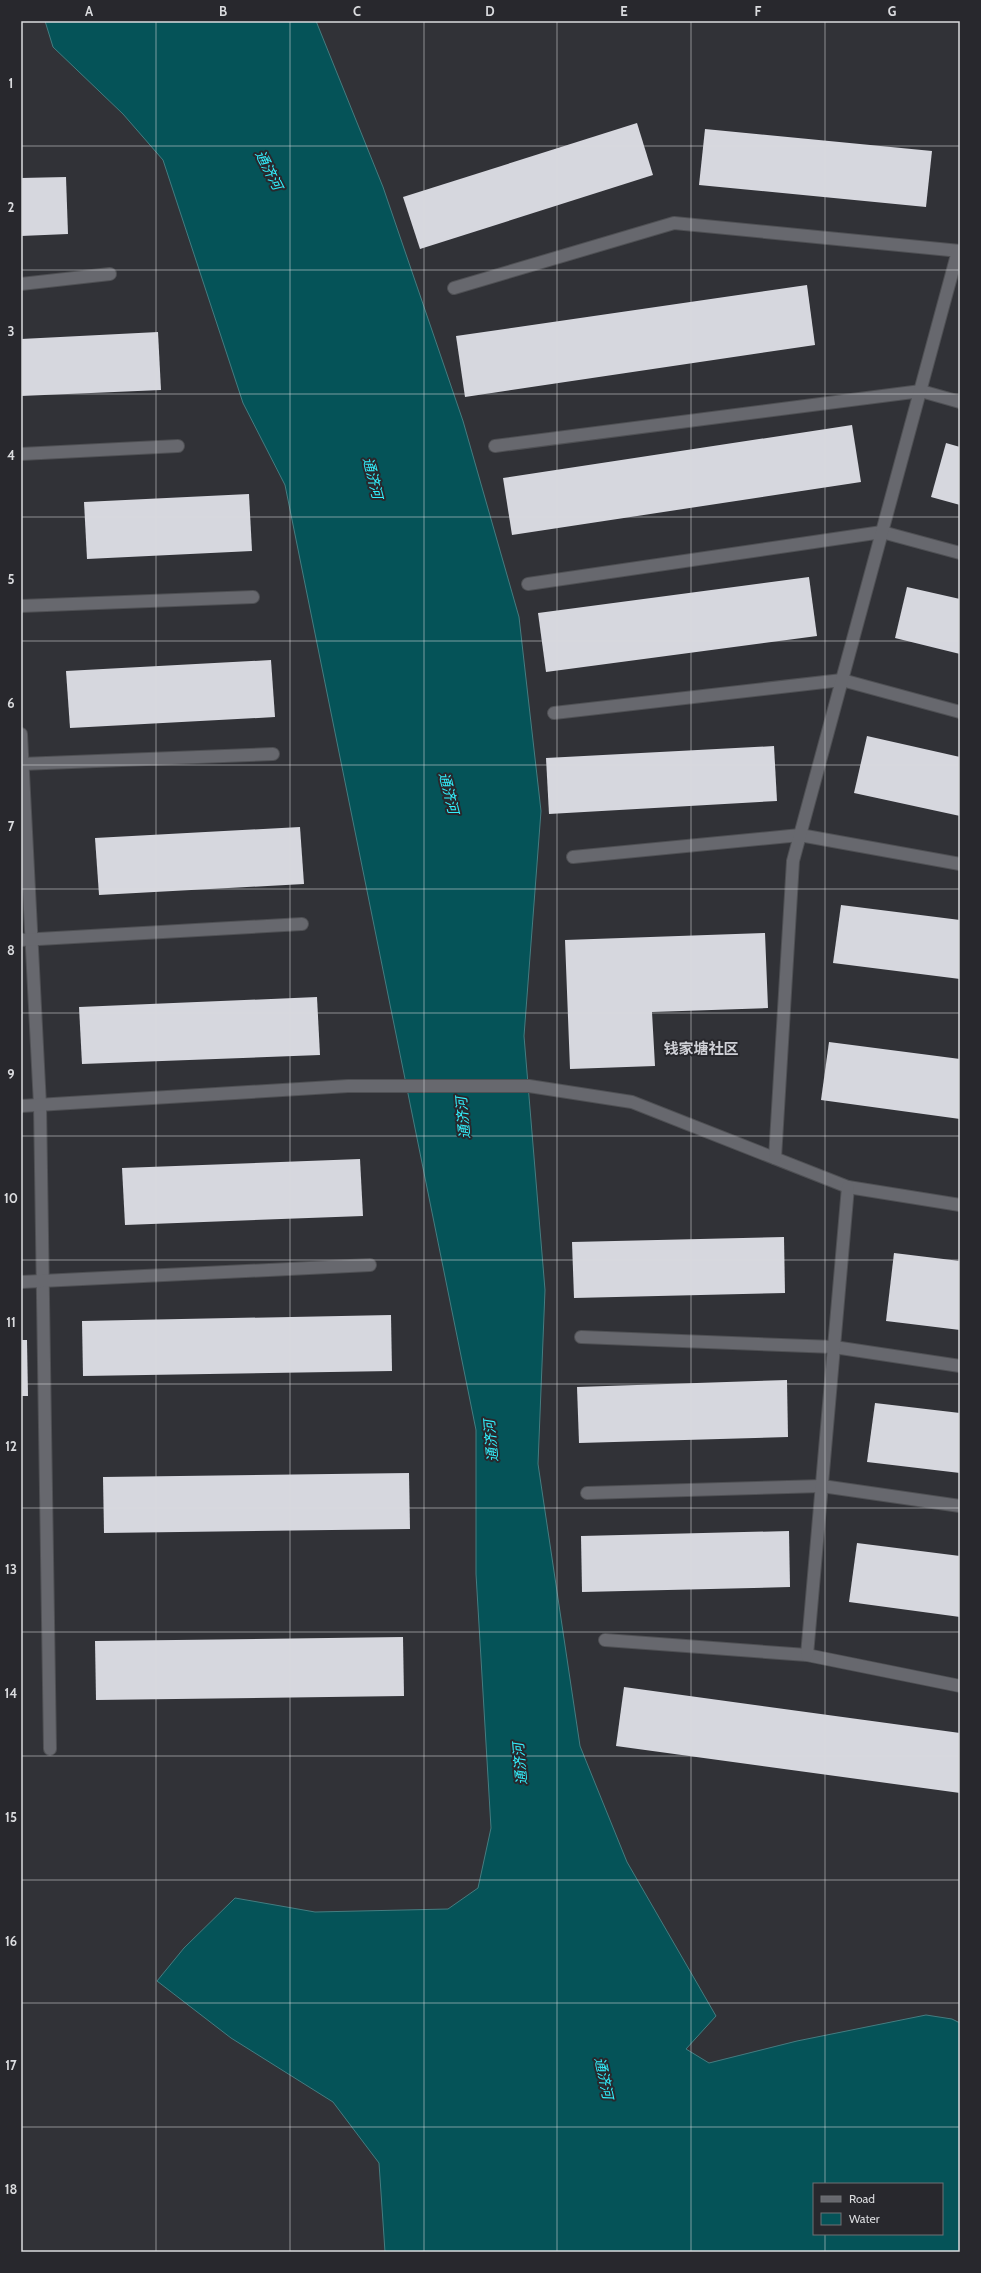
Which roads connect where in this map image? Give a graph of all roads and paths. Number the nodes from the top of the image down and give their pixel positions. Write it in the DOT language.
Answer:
graph roads {
  1 [pos="959,251"];
  2 [pos="110,274"];
  3 [pos="21,284"];
  4 [pos="454,288"];
  5 [pos="921,391"];
  6 [pos="960,402"];
  7 [pos="178,446"];
  8 [pos="495,446"];
  9 [pos="21,454"];
  10 [pos="882,532"];
  11 [pos="960,553"];
  12 [pos="528,584"];
  13 [pos="253,597"];
  14 [pos="21,606"];
  15 [pos="842,680"];
  16 [pos="960,712"];
  17 [pos="554,713"];
  18 [pos="21,734"];
  19 [pos="273,754"];
  20 [pos="22,764"];
  21 [pos="800,836"];
  22 [pos="573,857"];
  23 [pos="960,864"];
  24 [pos="302,924"];
  25 [pos="26,939"];
  26 [pos="40,1105"];
  27 [pos="21,1106"];
  28 [pos="775,1158"];
  29 [pos="848,1187"];
  30 [pos="960,1205"];
  31 [pos="370,1265"];
  32 [pos="43,1281"];
  33 [pos="21,1282"];
  34 [pos="581,1337"];
  35 [pos="834,1347"];
  36 [pos="960,1366"];
  37 [pos="822,1486"];
  38 [pos="587,1493"];
  39 [pos="960,1506"];
  40 [pos="605,1640"];
  41 [pos="807,1655"];
  42 [pos="960,1686"];
  43 [pos="50,1749"];
  1 -- 4 [label="lane"];
  1 -- 5 [label="lane"];
  2 -- 3 [label="lane"];
  5 -- 6 [label="lane"];
  5 -- 8 [label="lane"];
  5 -- 10 [label="lane"];
  7 -- 9 [label="lane"];
  10 -- 11 [label="lane"];
  10 -- 12 [label="lane"];
  10 -- 15 [label="lane"];
  13 -- 14 [label="lane"];
  15 -- 16 [label="lane"];
  15 -- 17 [label="lane"];
  15 -- 21 [label="lane"];
  18 -- 20 [label="lane"];
  19 -- 20 [label="lane"];
  20 -- 25 [label="lane"];
  21 -- 22 [label="lane"];
  21 -- 23 [label="lane"];
  21 -- 28 [label="lane"];
  24 -- 25 [label="lane"];
  25 -- 26 [label="lane"];
  26 -- 27 [label="lane"];
  26 -- 28 [label="lane"];
  26 -- 32 [label="lane"];
  28 -- 29 [label="lane"];
  29 -- 30 [label="lane"];
  29 -- 35 [label="lane"];
  31 -- 32 [label="lane"];
  32 -- 33 [label="lane"];
  32 -- 43 [label="lane"];
  34 -- 35 [label="lane"];
  35 -- 36 [label="lane"];
  35 -- 37 [label="lane"];
  37 -- 38 [label="lane"];
  37 -- 39 [label="lane"];
  37 -- 41 [label="lane"];
  40 -- 41 [label="lane"];
  41 -- 42 [label="lane"];
}
